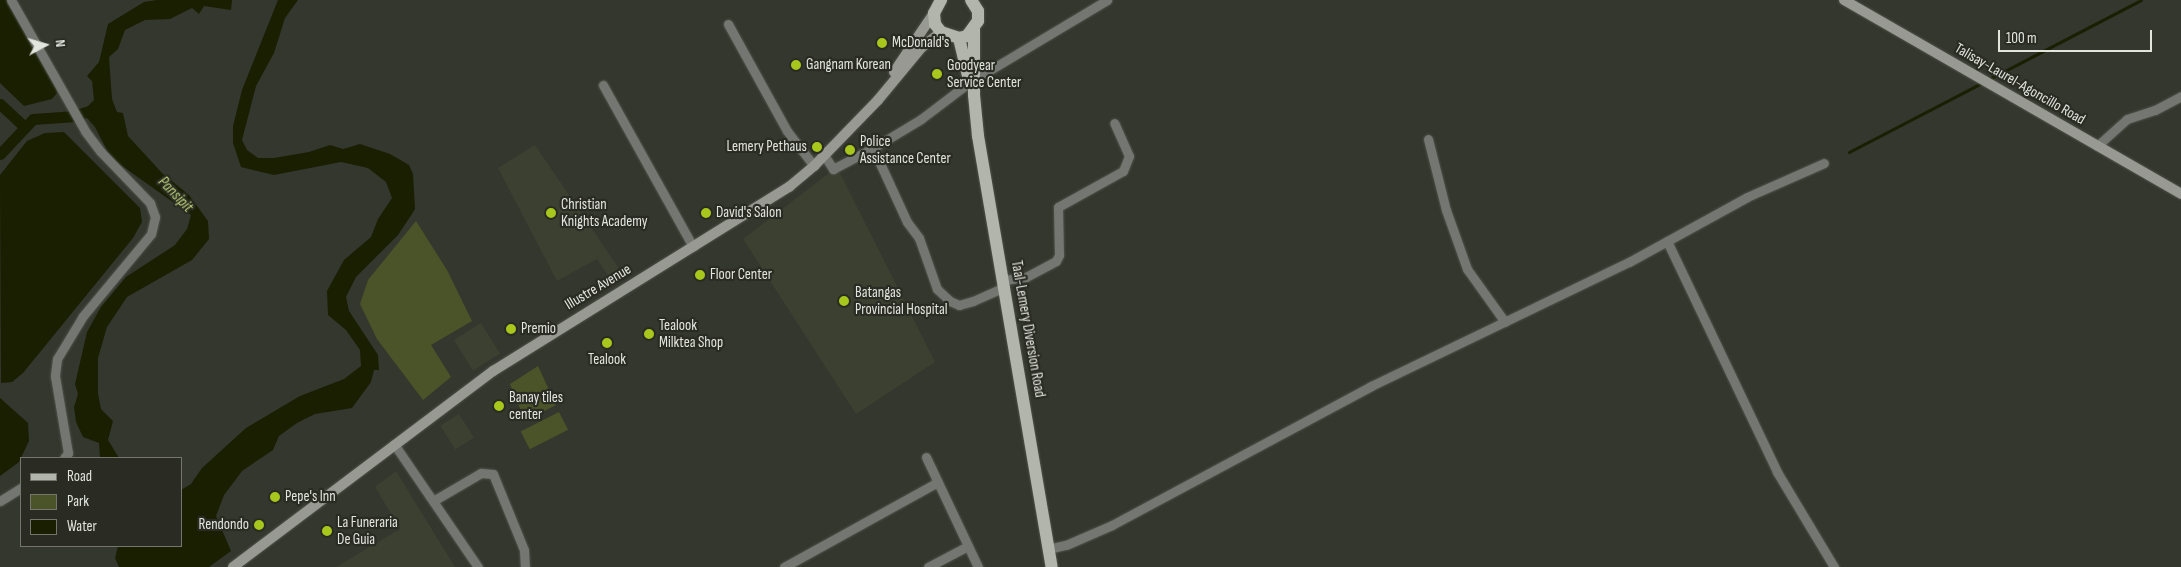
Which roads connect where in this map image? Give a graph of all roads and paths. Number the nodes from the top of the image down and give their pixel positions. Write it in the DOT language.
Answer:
graph roads {
  1 [pos="11,0"];
  2 [pos="941,0"];
  3 [pos="1107,0"];
  4 [pos="1844,0"];
  5 [pos="976,4"];
  6 [pos="934,13"];
  7 [pos="728,24"];
  8 [pos="974,29"];
  9 [pos="941,32"];
  10 [pos="959,38"];
  11 [pos="972,81"];
  12 [pos="603,85"];
  13 [pos="2181,96"];
  14 [pos="878,100"];
  15 [pos="1114,123"];
  16 [pos="1428,139"];
  17 [pos="2097,146"];
  18 [pos="873,148"];
  19 [pos="824,155"];
  20 [pos="1824,163"];
  21 [pos="814,166"];
  22 [pos="2181,194"];
  23 [pos="1667,241"];
  24 [pos="693,247"];
  25 [pos="1005,284"];
  26 [pos="1505,322"];
  27 [pos="394,444"];
  28 [pos="65,457"];
  29 [pos="926,457"];
  30 [pos="936,483"];
  31 [pos="20,489"];
  32 [pos="0,501"];
  33 [pos="433,501"];
  34 [pos="968,546"];
  35 [pos="1048,549"];
  36 [pos="233,567"];
  37 [pos="478,567"];
  38 [pos="525,567"];
  39 [pos="784,567"];
  40 [pos="928,567"];
  41 [pos="978,567"];
  42 [pos="1052,567"];
  43 [pos="1834,567"];
  1 -- 28 [label="street"];
  2 -- 6 [label="main road"];
  3 -- 11 [label="street"];
  4 -- 17 [label="main road, Talisay-Laurel-Agoncillo Road"];
  5 -- 8 [label="main road, Taal-Lemery Diversion Road"];
  6 -- 9 [label="main road"];
  6 -- 14 [label="main road, Illustre Avenue"];
  7 -- 21 [label="street"];
  8 -- 10 [label="main road"];
  8 -- 11 [label="main road, Taal-Lemery Diversion Road"];
  9 -- 10 [label="main road"];
  9 -- 14 [label="main road, Illustre Avenue"];
  10 -- 11 [label="main road, Taal-Lemery Diversion Road"];
  11 -- 18 [label="street"];
  11 -- 25 [label="main road, Taal-Lemery Diversion Road"];
  12 -- 24 [label="street"];
  13 -- 17 [label="street"];
  14 -- 19 [label="main road, Illustre Avenue"];
  15 -- 25 [label="street"];
  16 -- 26 [label="street"];
  17 -- 22 [label="main road, Talisay-Laurel-Agoncillo Road"];
  18 -- 19 [label="street"];
  18 -- 25 [label="street"];
  19 -- 21 [label="main road, Illustre Avenue"];
  20 -- 23 [label="street"];
  21 -- 24 [label="main road, Illustre Avenue"];
  23 -- 26 [label="street"];
  23 -- 43 [label="street"];
  24 -- 27 [label="main road, Illustre Avenue"];
  25 -- 35 [label="main road, Taal-Lemery Diversion Road"];
  26 -- 35 [label="street"];
  27 -- 33 [label="street"];
  27 -- 36 [label="main road, Illustre Avenue"];
  29 -- 30 [label="street"];
  30 -- 34 [label="street"];
  30 -- 39 [label="street"];
  31 -- 32 [label="street"];
  33 -- 37 [label="street"];
  33 -- 38 [label="street"];
  34 -- 40 [label="street"];
  34 -- 41 [label="street"];
  35 -- 42 [label="main road, Taal-Lemery Diversion Road"];
}
